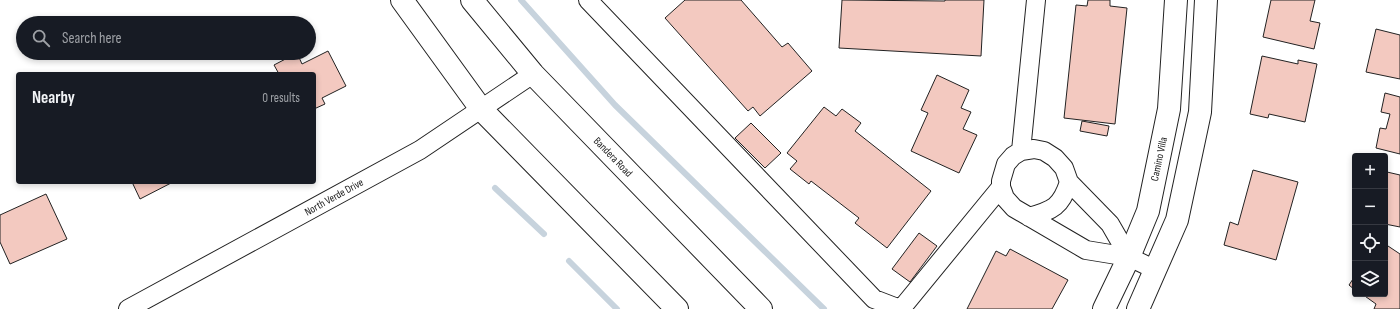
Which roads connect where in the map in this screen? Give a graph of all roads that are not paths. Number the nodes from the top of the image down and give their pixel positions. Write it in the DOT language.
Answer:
graph roads {
  1 [pos="402,0"];
  2 [pos="472,0"];
  3 [pos="588,0"];
  4 [pos="1036,0"];
  5 [pos="1176,0"];
  6 [pos="1206,0"];
  7 [pos="533,74"];
  8 [pos="481,109"];
  9 [pos="1021,151"];
  10 [pos="1069,182"];
  11 [pos="1001,188"];
  12 [pos="1030,216"];
  13 [pos="1129,257"];
  14 [pos="1156,270"];
  15 [pos="128,309"];
  16 [pos="677,309"];
  17 [pos="761,309"];
  18 [pos="901,309"];
  19 [pos="1104,309"];
  20 [pos="1138,309"];
  1 -- 8 [label="main road"];
  2 -- 7 [label="main road, Bandera Road"];
  3 -- 18 [label="street"];
  4 -- 9 [label="street"];
  5 -- 13 [label="main road, Camino Villa"];
  6 -- 14 [label="main road"];
  7 -- 8 [label="street, North Verde Drive"];
  7 -- 17 [label="main road, Bandera Road"];
  8 -- 15 [label="street, North Verde Drive"];
  8 -- 16 [label="main road"];
  9 -- 10 [label="street"];
  9 -- 11 [label="street"];
  10 -- 12 [label="street"];
  10 -- 13 [label="street"];
  11 -- 12 [label="street"];
  11 -- 18 [label="street"];
  12 -- 13 [label="street"];
  13 -- 14 [label="street"];
  13 -- 19 [label="main road, Camino Villa"];
  14 -- 20 [label="main road"];
}
